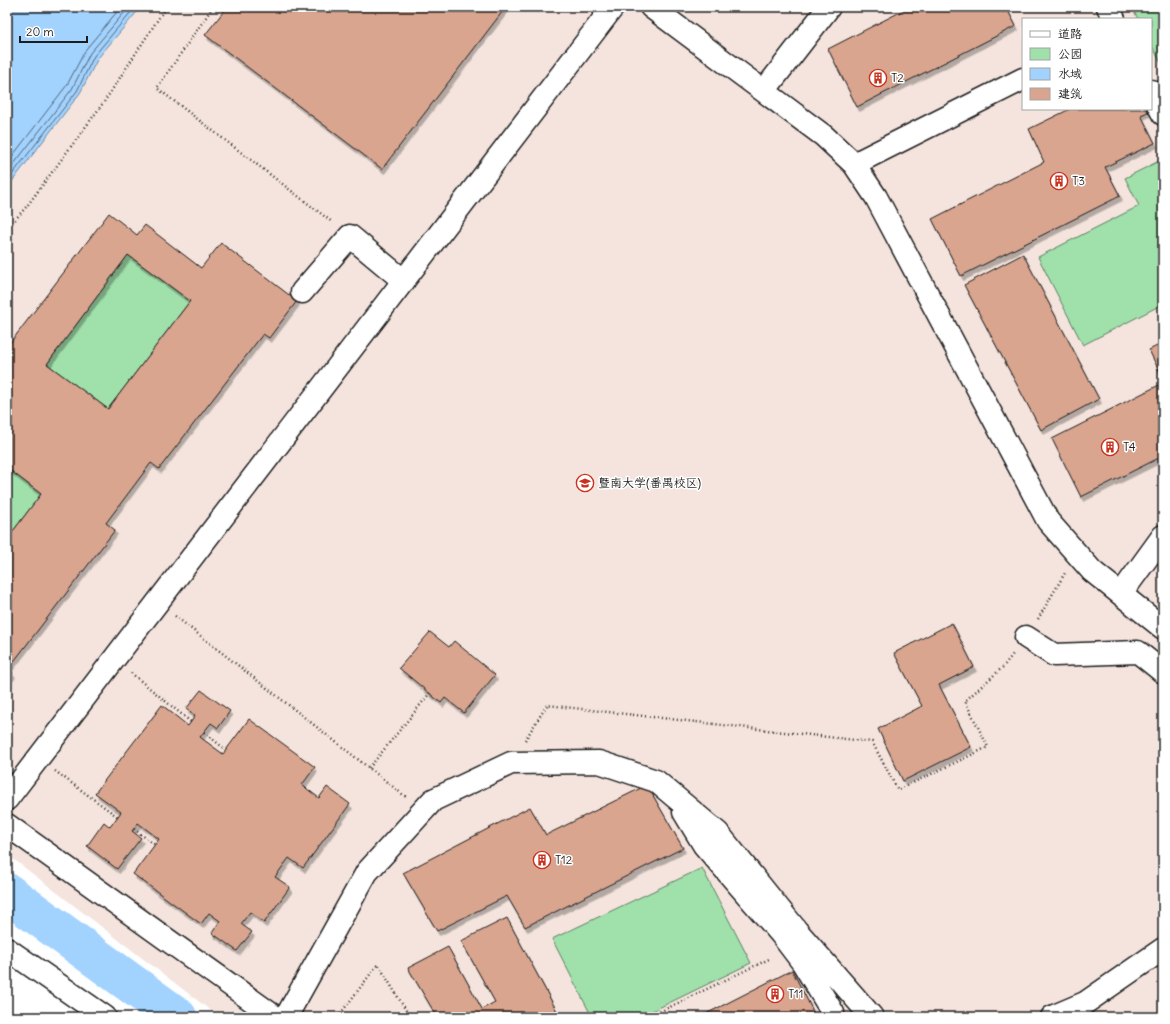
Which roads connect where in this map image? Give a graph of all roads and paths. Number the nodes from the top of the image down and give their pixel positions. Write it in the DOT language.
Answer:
graph roads {
  1 [pos="166,7"];
  2 [pos="213,7"];
  3 [pos="613,7"];
  4 [pos="652,7"];
  5 [pos="829,7"];
  6 [pos="1108,7"];
  7 [pos="1114,18"];
  8 [pos="1022,80"];
  9 [pos="764,91"];
  10 [pos="1152,93"];
  11 [pos="1163,114"];
  12 [pos="854,164"];
  13 [pos="7,229"];
  14 [pos="350,236"];
  15 [pos="404,281"];
  16 [pos="302,292"];
  17 [pos="1163,536"];
  18 [pos="1076,553"];
  19 [pos="1121,594"];
  20 [pos="174,615"];
  21 [pos="1163,628"];
  22 [pos="1026,638"];
  23 [pos="129,672"];
  24 [pos="1163,672"];
  25 [pos="430,693"];
  26 [pos="191,722"];
  27 [pos="204,732"];
  28 [pos="226,750"];
  29 [pos="511,763"];
  30 [pos="369,768"];
  31 [pos="55,770"];
  32 [pos="675,797"];
  33 [pos="7,800"];
  34 [pos="424,811"];
  35 [pos="118,817"];
  36 [pos="7,825"];
  37 [pos="134,829"];
  38 [pos="155,845"];
  39 [pos="792,948"];
  40 [pos="7,949"];
  41 [pos="1163,949"];
  42 [pos="104,1017"];
  43 [pos="274,1017"];
  44 [pos="286,1017"];
  45 [pos="338,1017"];
  46 [pos="410,1017"];
  47 [pos="649,1017"];
  48 [pos="833,1017"];
  49 [pos="872,1017"];
  50 [pos="1052,1017"];
  1 -- 13 [label="path"];
  2 -- 14 [label="path"];
  3 -- 15 [label="street"];
  4 -- 9 [label="street"];
  5 -- 9 [label="street"];
  6 -- 7 [label="street"];
  8 -- 12 [label="street"];
  9 -- 12 [label="street"];
  10 -- 11 [label="street"];
  12 -- 18 [label="street"];
  14 -- 15 [label="street"];
  14 -- 16 [label="street"];
  15 -- 33 [label="street"];
  17 -- 19 [label="street"];
  18 -- 19 [label="street"];
  18 -- 22 [label="path"];
  19 -- 21 [label="street"];
  20 -- 30 [label="path"];
  22 -- 24 [label="street"];
  22 -- 29 [label="path"];
  23 -- 26 [label="path"];
  25 -- 30 [label="path"];
  27 -- 28 [label="path"];
  29 -- 32 [label="street"];
  29 -- 34 [label="street"];
  30 -- 34 [label="path"];
  31 -- 35 [label="path"];
  32 -- 39 [label="street"];
  32 -- 49 [label="street"];
  34 -- 44 [label="street"];
  36 -- 43 [label="street"];
  37 -- 38 [label="path"];
  39 -- 47 [label="path"];
  39 -- 48 [label="street"];
  40 -- 42 [label="street"];
  41 -- 50 [label="street"];
  45 -- 46 [label="path"];
}
